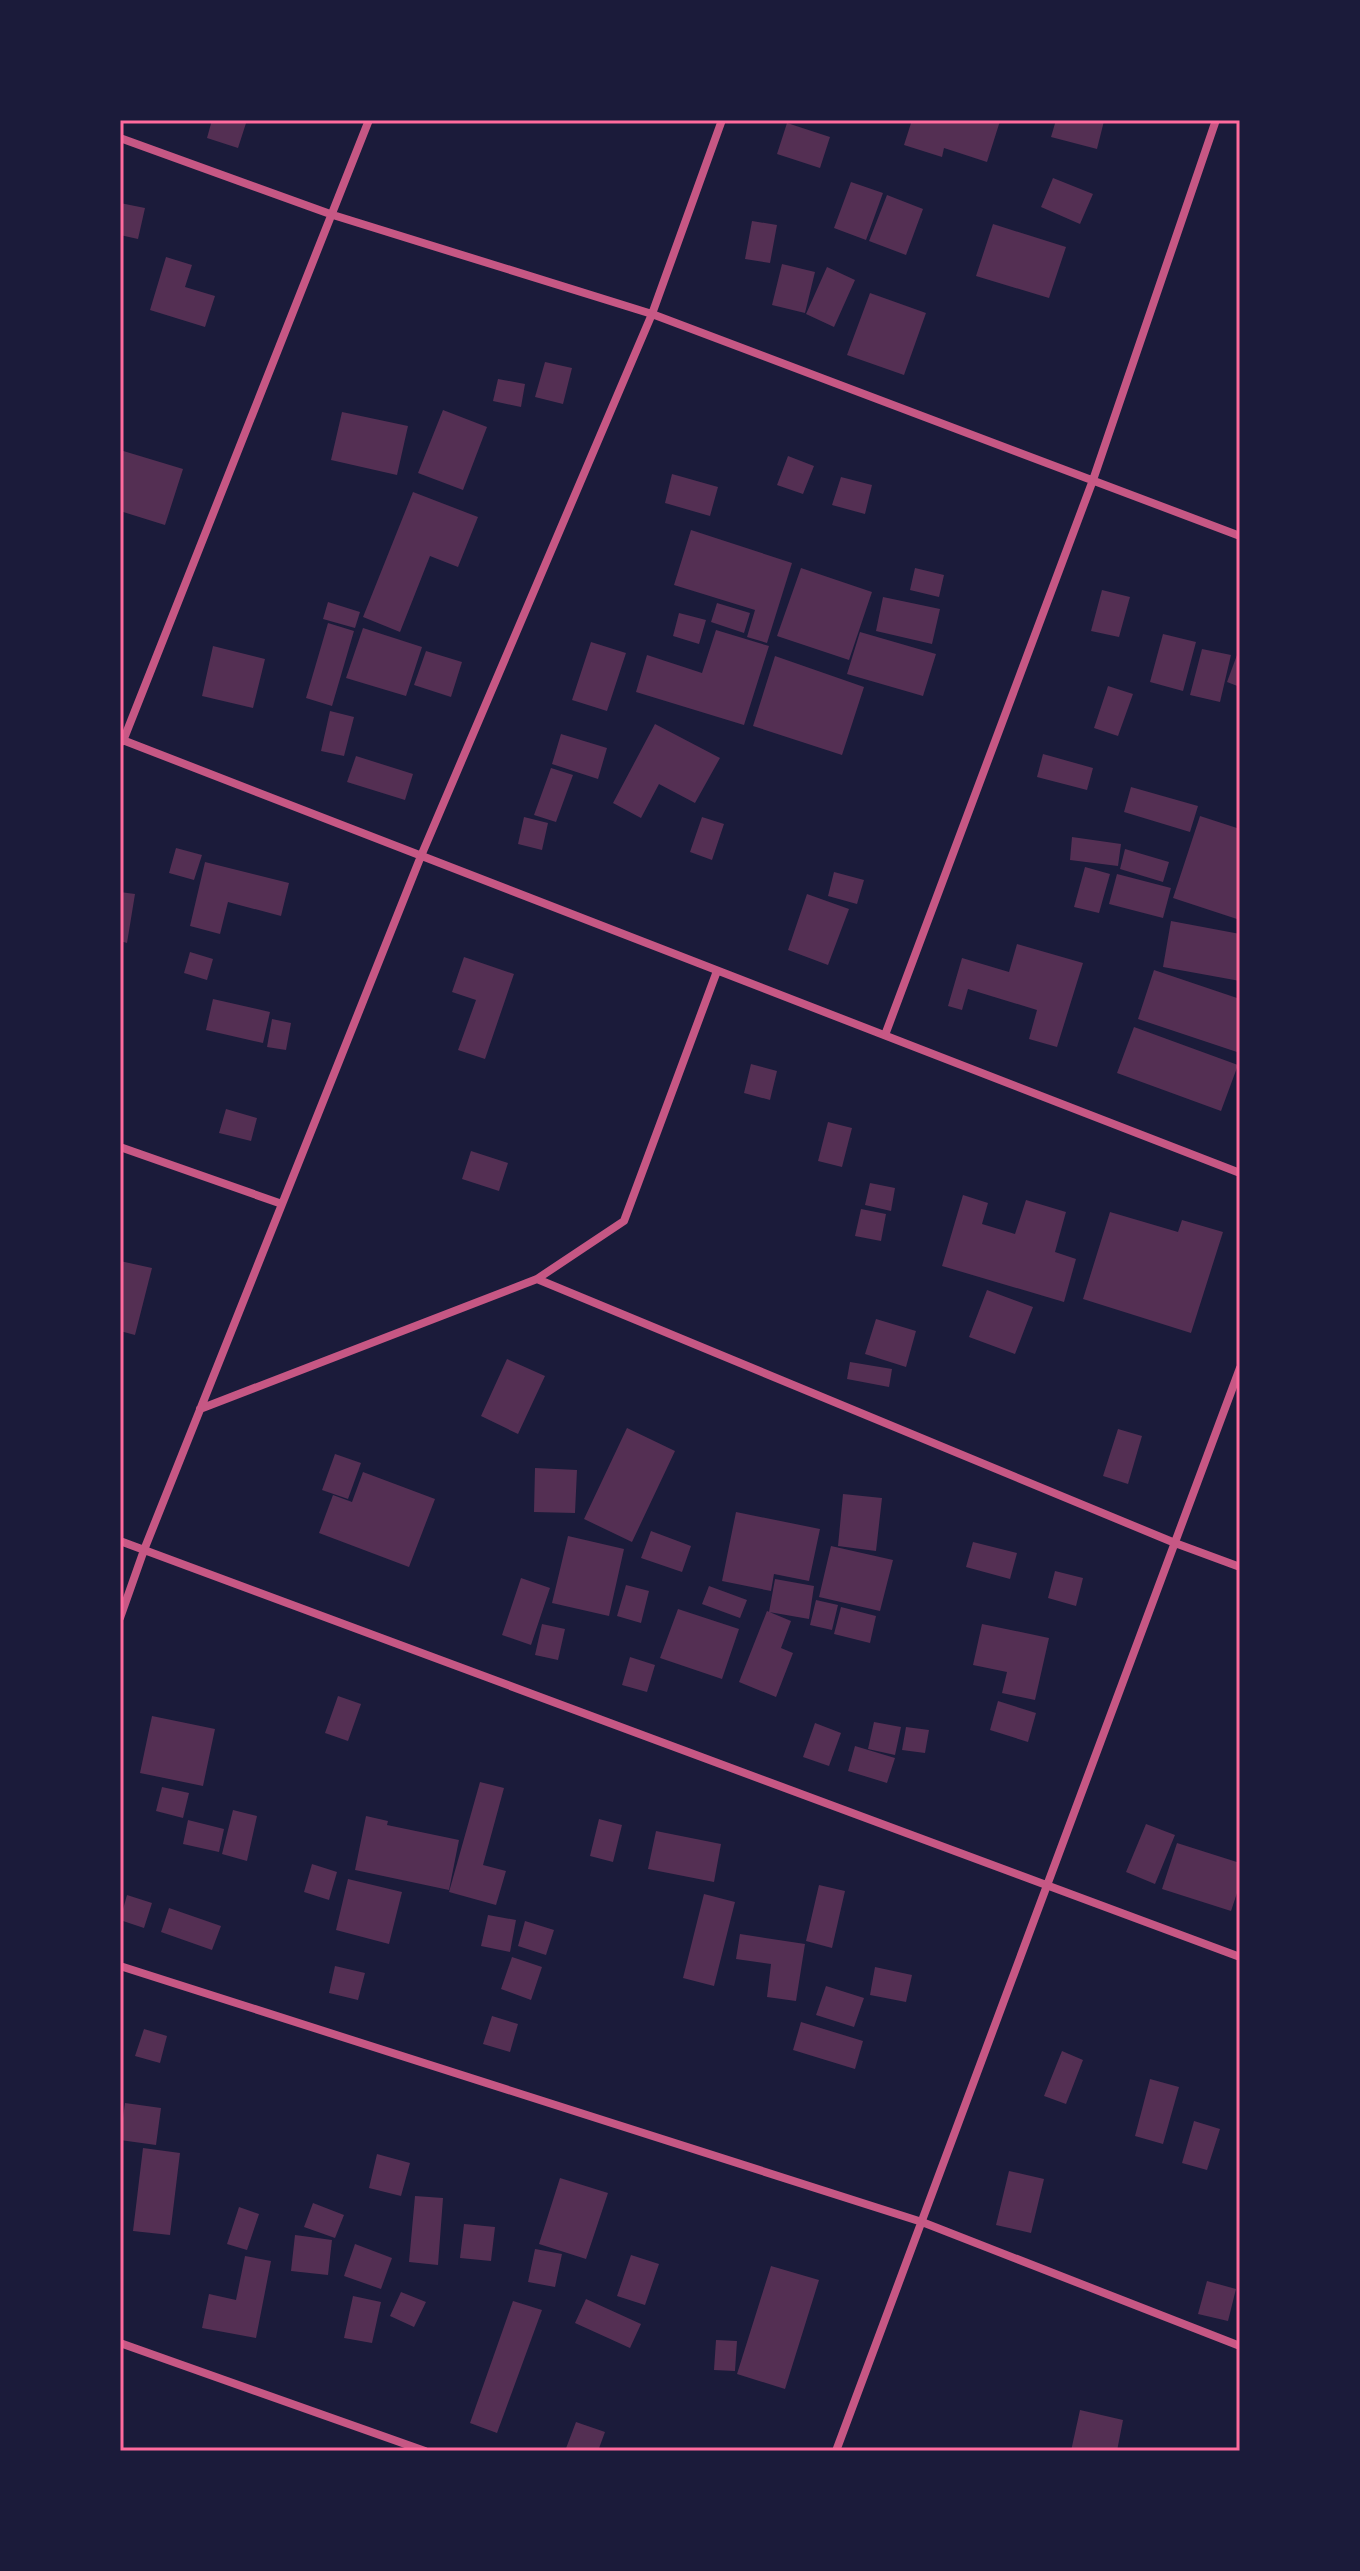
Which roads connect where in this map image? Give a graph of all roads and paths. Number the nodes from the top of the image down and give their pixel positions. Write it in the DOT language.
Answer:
graph roads {
  1 [pos="369,120"];
  2 [pos="722,120"];
  3 [pos="1216,120"];
  4 [pos="120,138"];
  5 [pos="333,215"];
  6 [pos="652,314"];
  7 [pos="1093,480"];
  8 [pos="1240,536"];
  9 [pos="122,740"];
  10 [pos="421,856"];
  11 [pos="717,971"];
  12 [pos="885,1035"];
  13 [pos="120,1147"];
  14 [pos="1240,1173"];
  15 [pos="282,1204"];
  16 [pos="537,1279"];
  17 [pos="1240,1368"];
  18 [pos="200,1409"];
  19 [pos="120,1541"];
  20 [pos="1175,1543"];
  21 [pos="144,1550"];
  22 [pos="1240,1567"];
  23 [pos="120,1618"];
  24 [pos="1048,1884"];
  25 [pos="1240,1957"];
  26 [pos="120,1966"];
  27 [pos="922,2222"];
  28 [pos="120,2343"];
  29 [pos="1240,2346"];
  30 [pos="425,2451"];
  31 [pos="836,2451"];
  1 -- 5 [label="street"];
  2 -- 6 [label="street"];
  3 -- 7 [label="street"];
  4 -- 5 [label="street"];
  5 -- 6 [label="street"];
  5 -- 9 [label="street"];
  6 -- 7 [label="street"];
  6 -- 10 [label="street"];
  7 -- 8 [label="street"];
  7 -- 12 [label="street"];
  9 -- 10 [label="street"];
  10 -- 11 [label="street"];
  10 -- 15 [label="street"];
  11 -- 12 [label="street"];
  11 -- 16 [label="street"];
  12 -- 14 [label="street"];
  13 -- 15 [label="street"];
  15 -- 18 [label="street"];
  16 -- 18 [label="street"];
  16 -- 20 [label="street"];
  17 -- 20 [label="street"];
  18 -- 21 [label="street"];
  19 -- 21 [label="street"];
  20 -- 22 [label="street"];
  20 -- 24 [label="street"];
  21 -- 23 [label="street"];
  21 -- 24 [label="street"];
  24 -- 25 [label="street"];
  24 -- 27 [label="street"];
  26 -- 27 [label="street"];
  27 -- 29 [label="street"];
  27 -- 31 [label="street"];
  28 -- 30 [label="street"];
}
